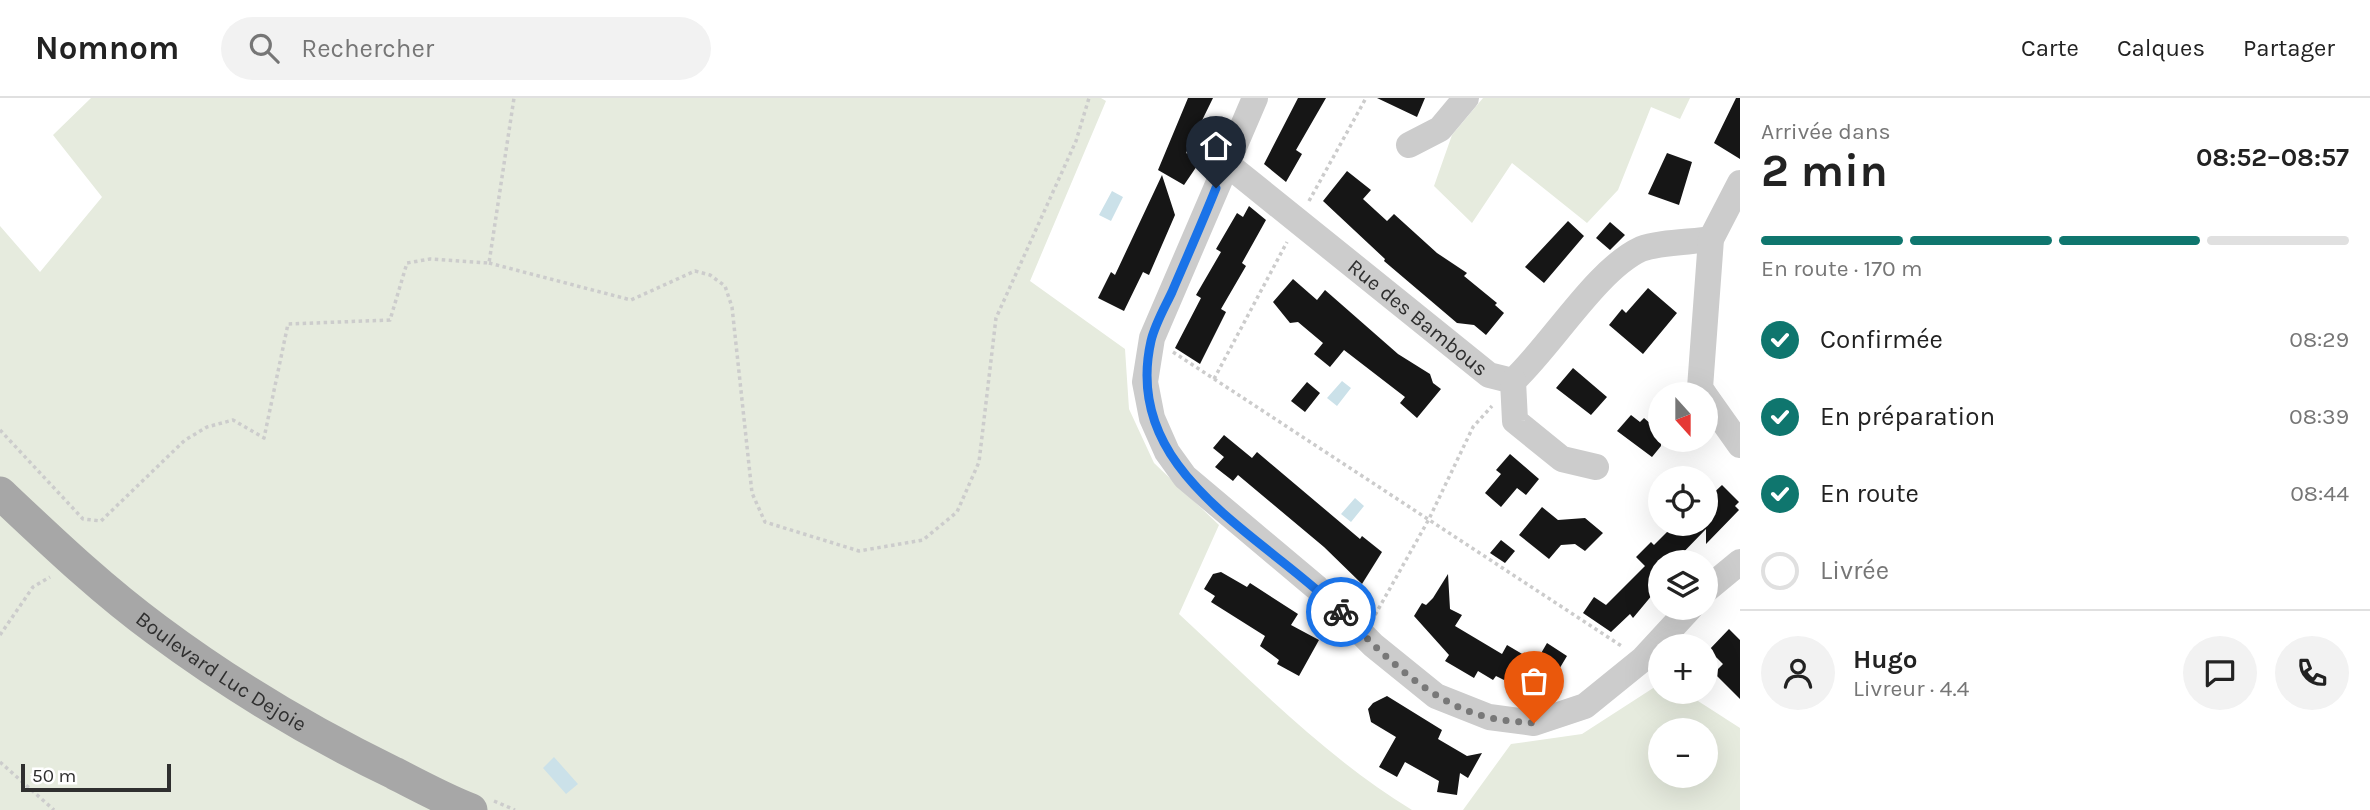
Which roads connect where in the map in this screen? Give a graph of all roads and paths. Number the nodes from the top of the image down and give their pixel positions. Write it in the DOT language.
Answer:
graph roads {
  1 [pos="514,98"];
  2 [pos="1089,98"];
  3 [pos="1255,98"];
  4 [pos="1466,98"];
  5 [pos="1409,145"];
  6 [pos="1227,163"];
  7 [pos="1740,183"];
  8 [pos="1711,239"];
  9 [pos="489,263"];
  10 [pos="1152,338"];
  11 [pos="1513,382"];
  12 [pos="1700,382"];
  13 [pos="1718,414"];
  14 [pos="0,430"];
  15 [pos="1740,445"];
  16 [pos="1596,467"];
  17 [pos="0,494"];
  18 [pos="1429,519"];
  19 [pos="74,562"];
  20 [pos="1740,562"];
  21 [pos="1718,580"];
  22 [pos="1678,620"];
  23 [pos="0,635"];
  24 [pos="1363,635"];
  25 [pos="1643,659"];
  26 [pos="0,762"];
  27 [pos="54,810"];
  28 [pos="471,810"];
  1 -- 9 [label="path"];
  2 -- 9 [label="path"];
  3 -- 6 [label="street"];
  4 -- 5 [label="street"];
  6 -- 10 [label="street"];
  6 -- 11 [label="street, Rue des Bambous"];
  7 -- 8 [label="street"];
  8 -- 11 [label="street, Rue des Bambous"];
  8 -- 12 [label="street"];
  9 -- 14 [label="path"];
  10 -- 18 [label="path"];
  10 -- 24 [label="street"];
  11 -- 16 [label="street"];
  11 -- 18 [label="path"];
  13 -- 15 [label="street"];
  17 -- 19 [label="main road, Boulevard Luc Dejoie"];
  18 -- 24 [label="path"];
  18 -- 25 [label="path"];
  19 -- 23 [label="path"];
  19 -- 28 [label="main road, Boulevard Luc Dejoie"];
  20 -- 21 [label="street"];
  22 -- 25 [label="street"];
  24 -- 25 [label="street"];
  26 -- 27 [label="path"];
}
